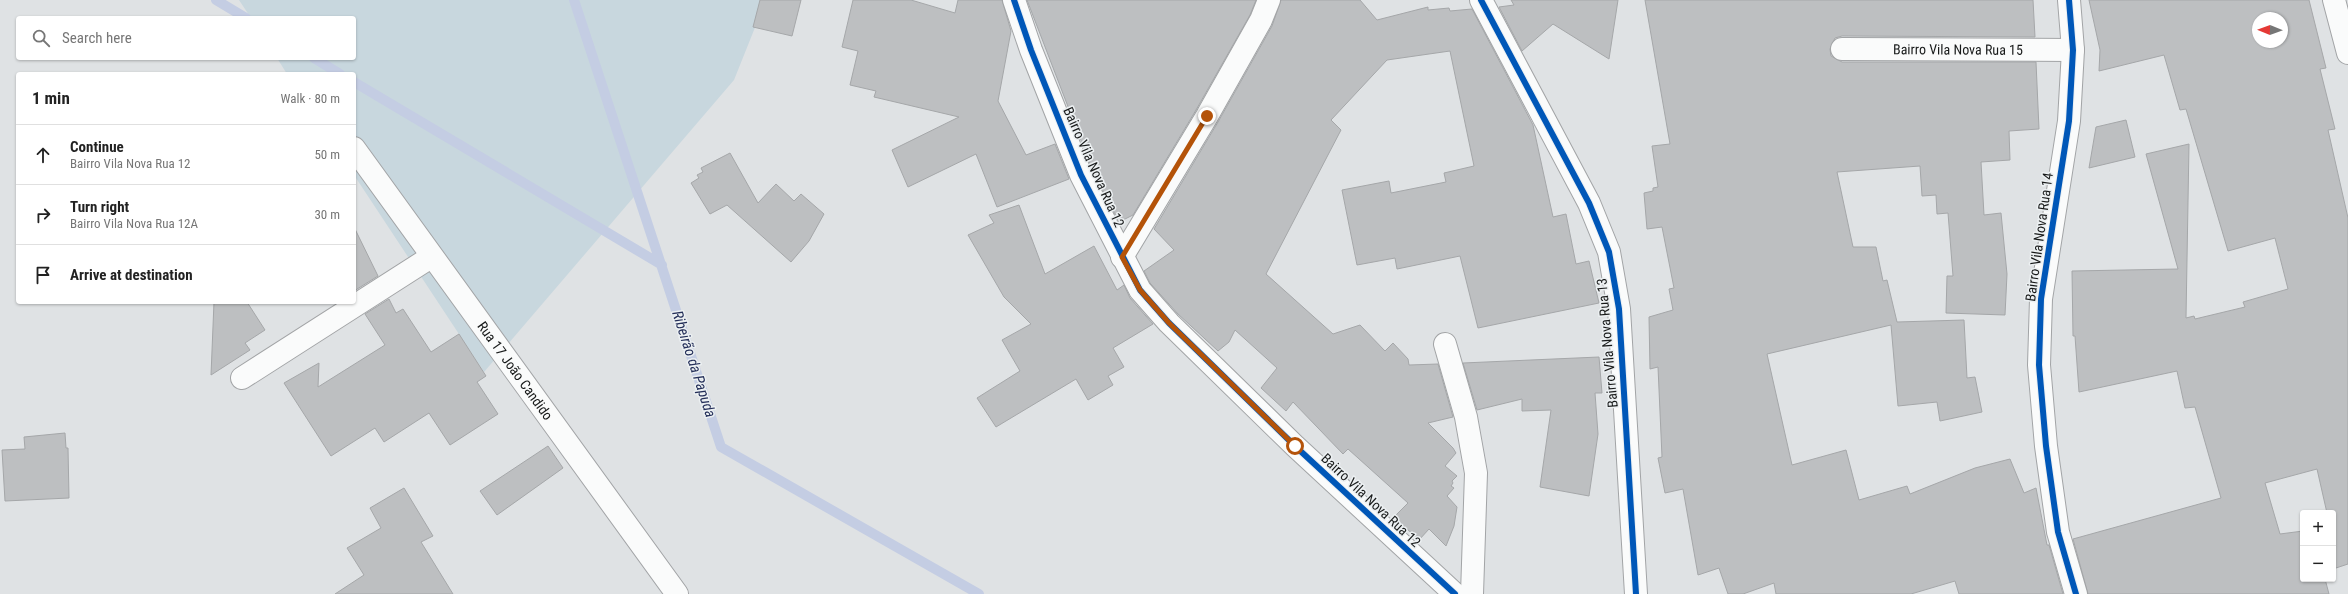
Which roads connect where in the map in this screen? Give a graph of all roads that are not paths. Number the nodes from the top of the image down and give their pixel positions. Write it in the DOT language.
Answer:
graph roads {
  1 [pos="1014,0"];
  2 [pos="1269,0"];
  3 [pos="1481,0"];
  4 [pos="2069,0"];
  5 [pos="2334,0"];
  6 [pos="1842,49"];
  7 [pos="2073,50"];
  8 [pos="2348,53"];
  9 [pos="356,151"];
  10 [pos="431,257"];
  11 [pos="1122,257"];
  12 [pos="1445,344"];
  13 [pos="242,378"];
  14 [pos="677,594"];
  15 [pos="1455,594"];
  16 [pos="1472,594"];
  17 [pos="1636,594"];
  18 [pos="2076,594"];
  1 -- 11 [label="street, Bairro Vila Nova Rua 12"];
  2 -- 11 [label="street"];
  3 -- 17 [label="street, Bairro Vila Nova Rua 13"];
  4 -- 7 [label="street, Bairro Vila Nova Rua 14"];
  5 -- 8 [label="street"];
  6 -- 7 [label="street, Bairro Vila Nova Rua 15"];
  7 -- 18 [label="street, Bairro Vila Nova Rua 14"];
  9 -- 10 [label="street, Rua 17 João Candido"];
  10 -- 13 [label="street"];
  10 -- 14 [label="street, Rua 17 João Candido"];
  11 -- 15 [label="street, Bairro Vila Nova Rua 12"];
  12 -- 16 [label="street"];
}
